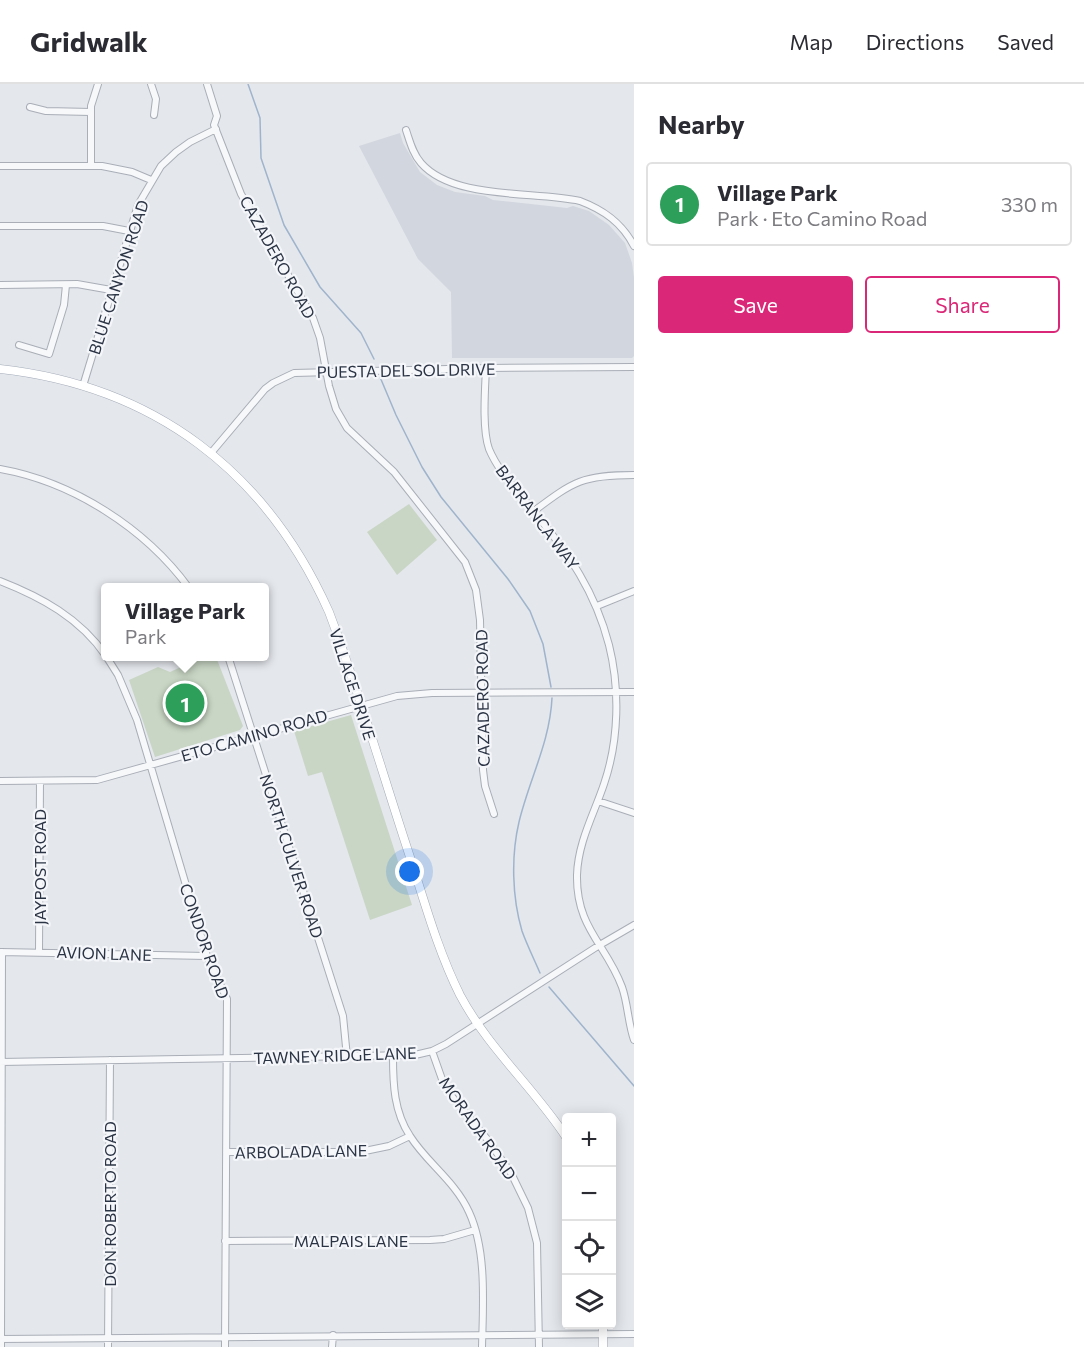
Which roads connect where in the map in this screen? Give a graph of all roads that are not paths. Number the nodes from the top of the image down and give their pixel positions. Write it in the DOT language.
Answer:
graph roads {
  1 [pos="98,84"];
  2 [pos="151,84"];
  3 [pos="207,84"];
  4 [pos="30,106"];
  5 [pos="91,112"];
  6 [pos="154,115"];
  7 [pos="216,129"];
  8 [pos="406,130"];
  9 [pos="0,166"];
  10 [pos="91,166"];
  11 [pos="151,180"];
  12 [pos="0,226"];
  13 [pos="129,231"];
  14 [pos="634,246"];
  15 [pos="0,285"];
  16 [pos="66,285"];
  17 [pos="111,290"];
  18 [pos="19,345"];
  19 [pos="486,368"];
  20 [pos="634,368"];
  21 [pos="0,369"];
  22 [pos="326,371"];
  23 [pos="83,386"];
  24 [pos="211,453"];
  25 [pos="0,469"];
  26 [pos="634,474"];
  27 [pos="534,511"];
  28 [pos="0,581"];
  29 [pos="185,583"];
  30 [pos="634,591"];
  31 [pos="597,606"];
  32 [pos="101,650"];
  33 [pos="109,661"];
  34 [pos="229,661"];
  35 [pos="482,692"];
  36 [pos="616,692"];
  37 [pos="634,692"];
  38 [pos="361,705"];
  39 [pos="254,735"];
  40 [pos="150,765"];
  41 [pos="0,781"];
  42 [pos="40,782"];
  43 [pos="598,801"];
  44 [pos="634,813"];
  45 [pos="494,814"];
  46 [pos="634,925"];
  47 [pos="598,946"];
  48 [pos="1,952"];
  49 [pos="39,952"];
  50 [pos="207,956"];
  51 [pos="476,1023"];
  52 [pos="634,1040"];
  53 [pos="432,1051"];
  54 [pos="347,1057"];
  55 [pos="393,1057"];
  56 [pos="226,1058"];
  57 [pos="110,1060"];
  58 [pos="1,1062"];
  59 [pos="562,1130"];
  60 [pos="410,1136"];
  61 [pos="226,1152"];
  62 [pos="476,1230"];
  63 [pos="225,1241"];
  64 [pos="603,1329"];
  65 [pos="482,1334"];
  66 [pos="539,1334"];
  67 [pos="603,1334"];
  68 [pos="634,1334"];
  69 [pos="333,1335"];
  70 [pos="225,1336"];
  71 [pos="109,1338"];
  72 [pos="0,1339"];
  73 [pos="1,1347"];
  74 [pos="108,1347"];
  75 [pos="225,1347"];
  76 [pos="332,1347"];
  77 [pos="482,1347"];
  78 [pos="539,1347"];
  79 [pos="603,1347"];
  1 -- 5 [label="street"];
  2 -- 6 [label="street"];
  3 -- 7 [label="street, CAZADERO ROAD"];
  4 -- 5 [label="street"];
  5 -- 10 [label="street"];
  7 -- 11 [label="street, BLUE CANYON ROAD"];
  7 -- 22 [label="street, CAZADERO ROAD"];
  8 -- 14 [label="street"];
  9 -- 10 [label="street"];
  10 -- 11 [label="street"];
  11 -- 13 [label="street, BLUE CANYON ROAD"];
  12 -- 13 [label="street"];
  13 -- 17 [label="street, BLUE CANYON ROAD"];
  15 -- 16 [label="street"];
  16 -- 17 [label="street"];
  16 -- 18 [label="street"];
  17 -- 23 [label="street, BLUE CANYON ROAD"];
  19 -- 20 [label="street, PUESTA DEL SOL DRIVE"];
  19 -- 22 [label="street, PUESTA DEL SOL DRIVE"];
  19 -- 27 [label="street, BARRANCA WAY"];
  21 -- 23 [label="main road, VILLAGE DRIVE"];
  22 -- 24 [label="street, PUESTA DEL SOL DRIVE"];
  22 -- 35 [label="street, CAZADERO ROAD"];
  23 -- 24 [label="main road, VILLAGE DRIVE"];
  24 -- 38 [label="main road, VILLAGE DRIVE"];
  25 -- 29 [label="street"];
  26 -- 27 [label="street"];
  27 -- 31 [label="street, BARRANCA WAY"];
  28 -- 32 [label="street, CONDOR ROAD"];
  30 -- 31 [label="street"];
  31 -- 36 [label="street, BARRANCA WAY"];
  33 -- 40 [label="street, CONDOR ROAD"];
  34 -- 39 [label="street, NORTH CULVER ROAD"];
  35 -- 36 [label="street, ETO CAMINO ROAD"];
  35 -- 38 [label="street, ETO CAMINO ROAD"];
  35 -- 45 [label="street, CAZADERO ROAD"];
  36 -- 37 [label="street, ETO CAMINO ROAD"];
  36 -- 43 [label="street, BARRANCA WAY"];
  38 -- 39 [label="street, ETO CAMINO ROAD"];
  38 -- 51 [label="main road, VILLAGE DRIVE"];
  39 -- 40 [label="street, ETO CAMINO ROAD"];
  39 -- 54 [label="street, NORTH CULVER ROAD"];
  40 -- 42 [label="street, ETO CAMINO ROAD"];
  40 -- 50 [label="street, CONDOR ROAD"];
  41 -- 42 [label="street, ETO CAMINO ROAD"];
  42 -- 49 [label="street, JAYPOST ROAD"];
  43 -- 44 [label="street"];
  43 -- 47 [label="street, BARRANCA WAY"];
  46 -- 47 [label="street, TAWNEY RIDGE LANE"];
  47 -- 51 [label="street, TAWNEY RIDGE LANE"];
  47 -- 52 [label="street, BARRANCA WAY"];
  48 -- 49 [label="street, AVION LANE"];
  48 -- 58 [label="street"];
  49 -- 50 [label="street, AVION LANE"];
  50 -- 56 [label="street, CONDOR ROAD"];
  51 -- 53 [label="street, TAWNEY RIDGE LANE"];
  51 -- 59 [label="main road, VILLAGE DRIVE"];
  53 -- 55 [label="street, TAWNEY RIDGE LANE"];
  53 -- 66 [label="street, MORADA ROAD"];
  54 -- 55 [label="street, TAWNEY RIDGE LANE"];
  54 -- 56 [label="street, TAWNEY RIDGE LANE"];
  55 -- 60 [label="street"];
  56 -- 57 [label="street, TAWNEY RIDGE LANE"];
  56 -- 61 [label="street, CONDOR ROAD"];
  57 -- 58 [label="street, TAWNEY RIDGE LANE"];
  57 -- 71 [label="street, DON ROBERTO ROAD"];
  58 -- 72 [label="street"];
  60 -- 61 [label="street, ARBOLADA LANE"];
  60 -- 62 [label="street"];
  61 -- 63 [label="street, CONDOR ROAD"];
  62 -- 63 [label="street, MALPAIS LANE"];
  62 -- 65 [label="street"];
  63 -- 70 [label="street, CONDOR ROAD"];
  64 -- 67 [label="main road"];
  65 -- 66 [label="street"];
  65 -- 69 [label="street"];
  65 -- 77 [label="street"];
  66 -- 67 [label="street"];
  66 -- 78 [label="street, MORADA ROAD"];
  67 -- 68 [label="street"];
  67 -- 79 [label="main road"];
  69 -- 70 [label="street"];
  69 -- 76 [label="street"];
  70 -- 71 [label="street"];
  70 -- 75 [label="street, CONDOR ROAD"];
  71 -- 72 [label="street"];
  71 -- 74 [label="street, DON ROBERTO ROAD"];
  72 -- 73 [label="street"];
}
